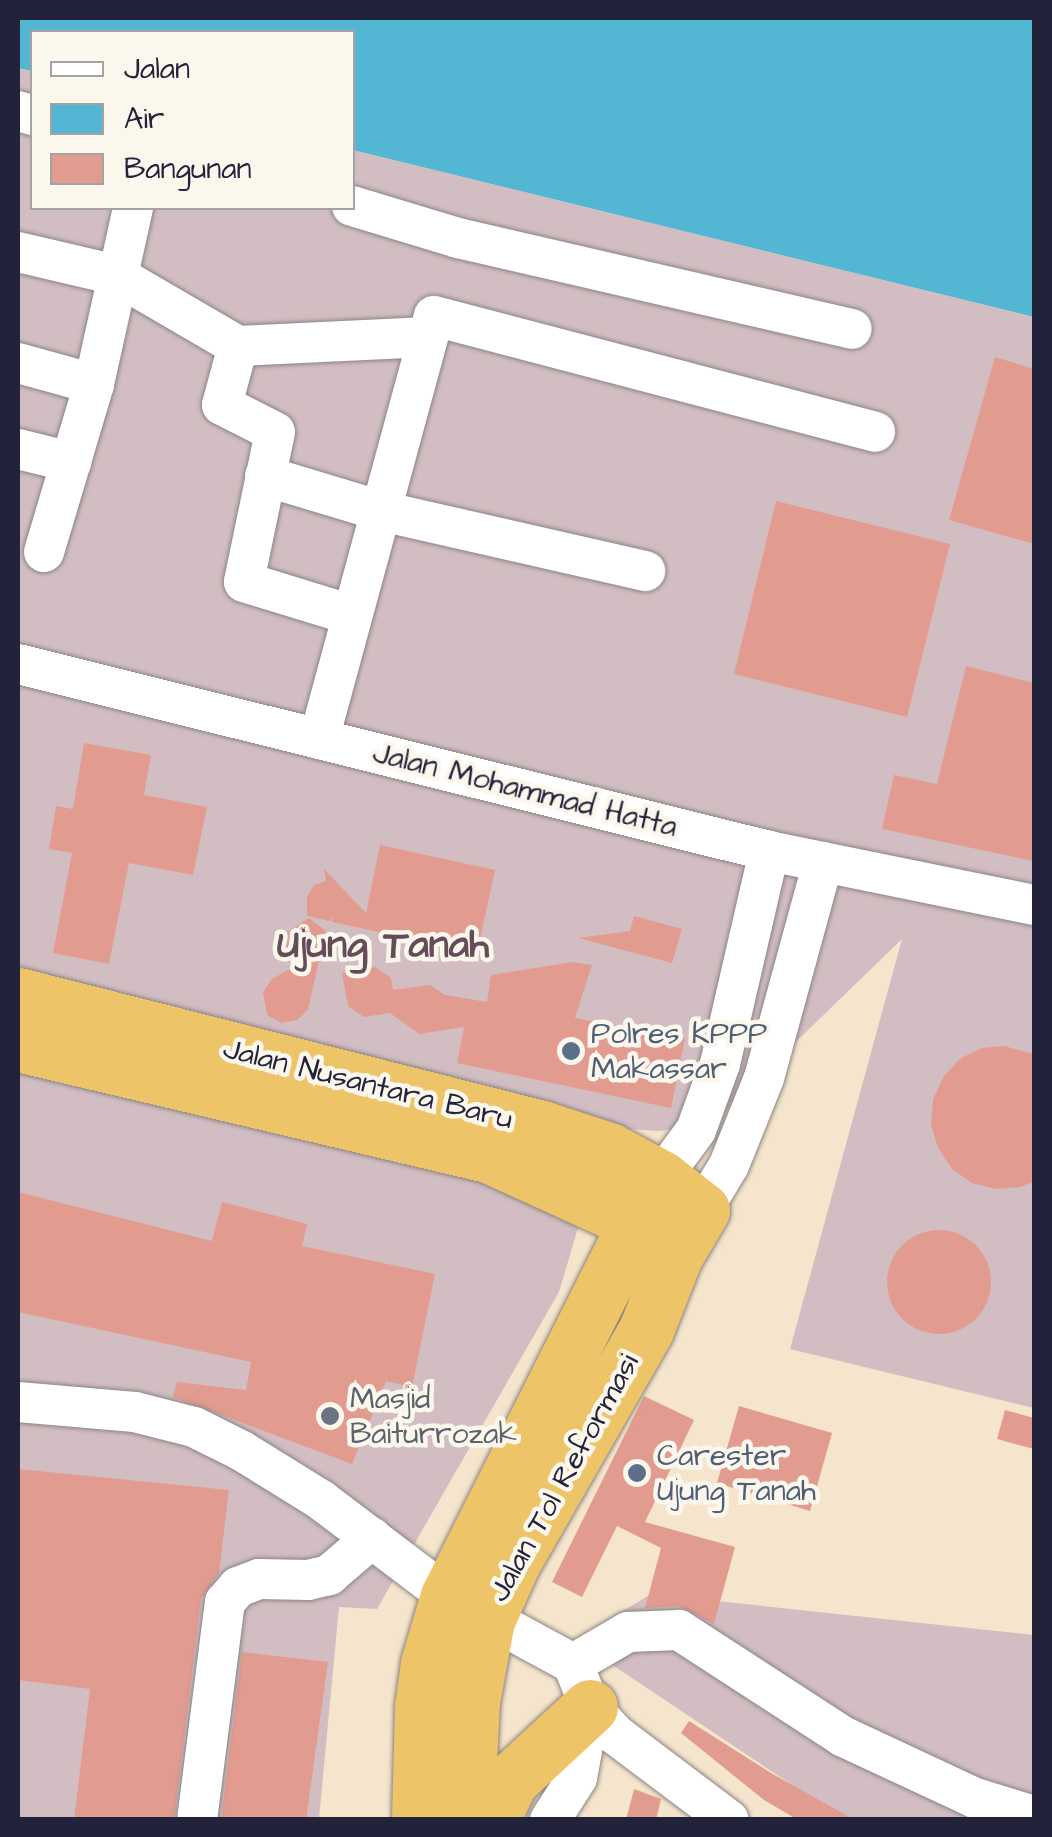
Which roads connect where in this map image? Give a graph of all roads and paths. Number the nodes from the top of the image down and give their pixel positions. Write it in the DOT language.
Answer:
graph roads {
  1 [pos="355,207"];
  2 [pos="132,210"];
  3 [pos="18,252"];
  4 [pos="116,275"];
  5 [pos="852,330"];
  6 [pos="428,337"];
  7 [pos="238,346"];
  8 [pos="18,363"];
  9 [pos="94,384"];
  10 [pos="875,432"];
  11 [pos="18,449"];
  12 [pos="71,462"];
  13 [pos="266,476"];
  14 [pos="381,511"];
  15 [pos="44,552"];
  16 [pos="645,571"];
  17 [pos="352,615"];
  18 [pos="18,664"];
  19 [pos="319,739"];
  20 [pos="769,851"];
  21 [pos="823,862"];
  22 [pos="1034,905"];
  23 [pos="18,995"];
  24 [pos="18,1044"];
  25 [pos="116,1044"];
  26 [pos="668,1217"];
  27 [pos="18,1402"];
  28 [pos="372,1538"];
  29 [pos="468,1608"];
  30 [pos="582,1685"];
  31 [pos="1034,1816"];
  32 [pos="197,1820"];
  33 [pos="419,1820"];
  34 [pos="466,1820"];
  35 [pos="492,1820"];
  36 [pos="550,1820"];
  37 [pos="729,1820"];
  1 -- 5 [label="street"];
  2 -- 4 [label="street"];
  3 -- 4 [label="street"];
  4 -- 7 [label="street"];
  4 -- 9 [label="street"];
  6 -- 7 [label="street"];
  6 -- 10 [label="street"];
  6 -- 14 [label="street"];
  7 -- 13 [label="street"];
  8 -- 9 [label="street"];
  9 -- 12 [label="street"];
  11 -- 12 [label="street"];
  12 -- 15 [label="street"];
  13 -- 14 [label="street"];
  13 -- 17 [label="street"];
  14 -- 16 [label="street"];
  14 -- 17 [label="street"];
  17 -- 19 [label="street"];
  18 -- 19 [label="street, Jalan Mohammad Hatta"];
  19 -- 20 [label="street, Jalan Mohammad Hatta"];
  20 -- 21 [label="street, Jalan Mohammad Hatta"];
  20 -- 26 [label="street"];
  21 -- 22 [label="street, Jalan Mohammad Hatta"];
  21 -- 26 [label="street"];
  23 -- 25 [label="highway, Jalan Nusantara Baru"];
  24 -- 25 [label="highway, Jalan Nusantara Baru"];
  25 -- 26 [label="highway, Jalan Nusantara Baru"];
  26 -- 29 [label="highway, Jalan Tol Reformasi"];
  27 -- 28 [label="street"];
  28 -- 29 [label="street"];
  28 -- 32 [label="street"];
  29 -- 30 [label="street"];
  29 -- 33 [label="highway, Jalan Tol Reformasi"];
  29 -- 34 [label="highway, Jalan Tol Reformasi"];
  30 -- 31 [label="street"];
  30 -- 35 [label="highway"];
  30 -- 36 [label="street"];
  30 -- 37 [label="street"];
}
